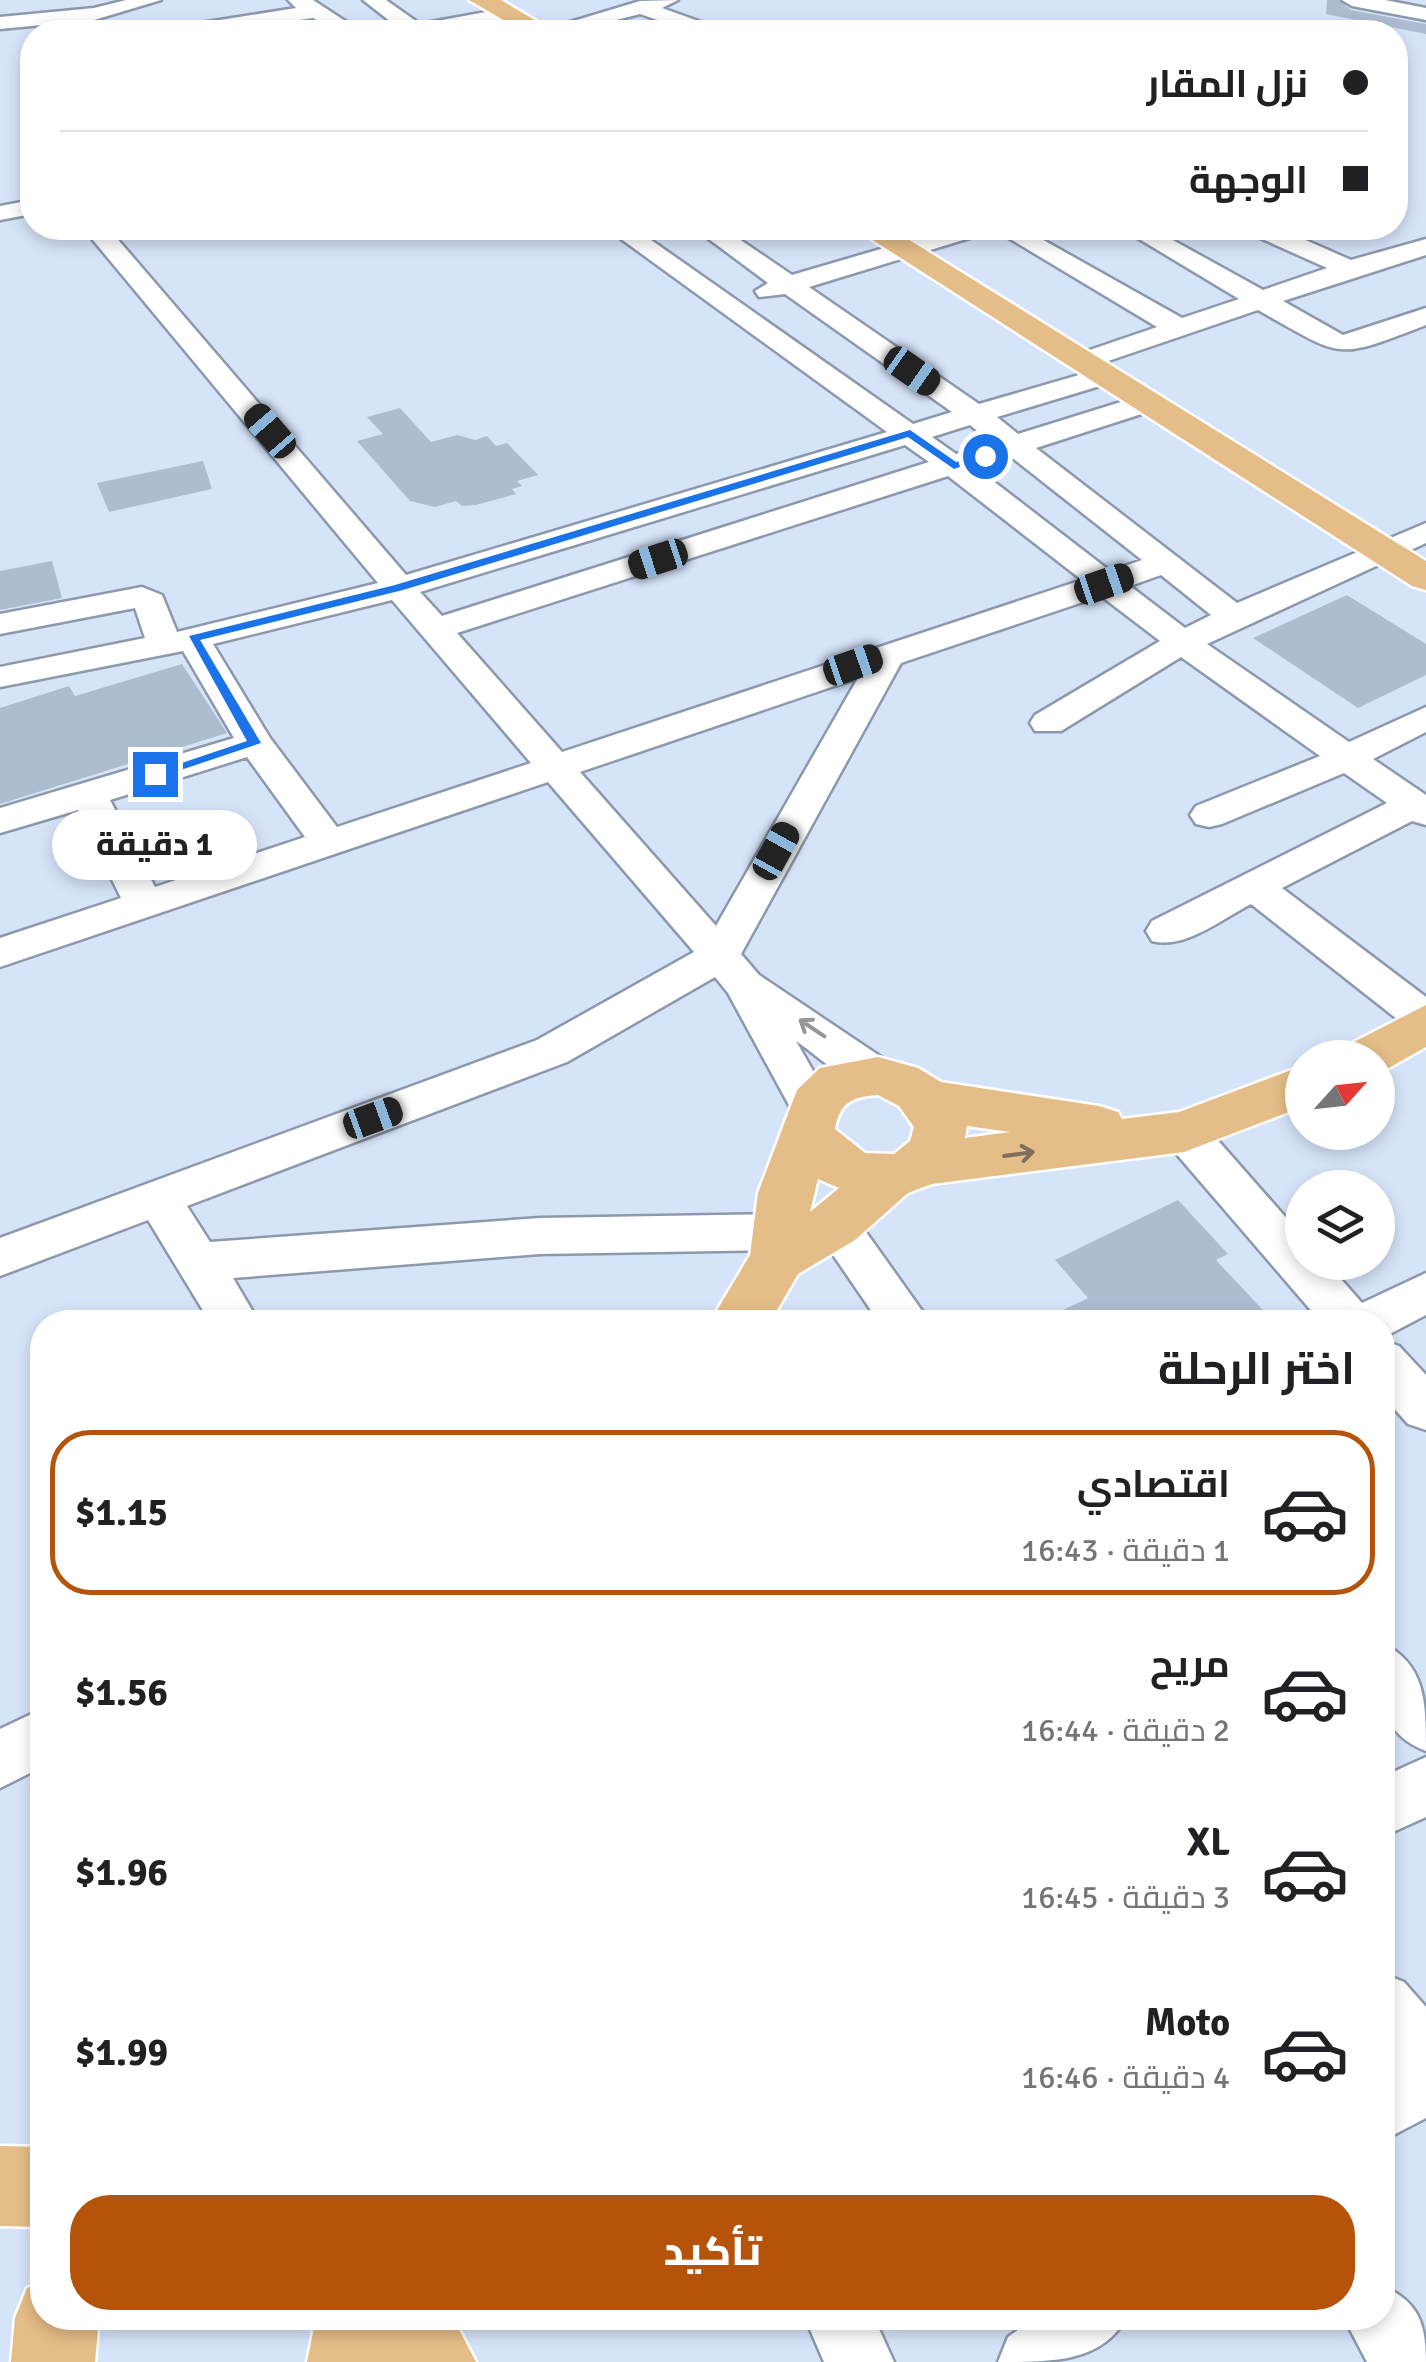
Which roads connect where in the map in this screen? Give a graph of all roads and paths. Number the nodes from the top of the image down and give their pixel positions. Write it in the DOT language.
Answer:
graph roads {
  1 [pos="151,0"];
  2 [pos="373,0"];
  3 [pos="482,0"];
  4 [pos="668,0"];
  5 [pos="1352,0"];
  6 [pos="307,5"];
  7 [pos="640,6"];
  8 [pos="94,14"];
  9 [pos="508,14"];
  10 [pos="1426,14"];
  11 [pos="24,20"];
  12 [pos="100,20"];
  13 [pos="238,20"];
  14 [pos="331,20"];
  15 [pos="398,20"];
  16 [pos="476,20"];
  17 [pos="520,20"];
  18 [pos="589,20"];
  19 [pos="679,20"];
  20 [pos="105,240"];
  21 [pos="636,240"];
  22 [pos="724,240"];
  23 [pos="888,240"];
  24 [pos="938,240"];
  25 [pos="1025,240"];
  26 [pos="1155,240"];
  27 [pos="1285,240"];
  28 [pos="1426,247"];
  29 [pos="905,250"];
  30 [pos="1350,269"];
  31 [pos="789,285"];
  32 [pos="1261,298"];
  33 [pos="727,301"];
  34 [pos="1426,316"];
  35 [pos="1179,328"];
  36 [pos="1092,369"];
  37 [pos="1147,403"];
  38 [pos="974,414"];
  39 [pos="910,434"];
  40 [pos="1016,446"];
  41 [pos="954,466"];
  42 [pos="1426,532"];
  43 [pos="1382,551"];
  44 [pos="1166,563"];
  45 [pos="1426,578"];
  46 [pos="1104,584"];
  47 [pos="399,588"];
  48 [pos="1234,617"];
  49 [pos="0,624"];
  50 [pos="436,628"];
  51 [pos="179,642"];
  52 [pos="1182,642"];
  53 [pos="890,652"];
  54 [pos="0,677"];
  55 [pos="1426,718"];
  56 [pos="1048,723"];
  57 [pos="254,743"];
  58 [pos="1344,759"];
  59 [pos="556,766"];
  60 [pos="89,794"];
  61 [pos="1420,809"];
  62 [pos="1209,815"];
  63 [pos="0,821"];
  64 [pos="328,843"];
  65 [pos="1254,887"];
  66 [pos="144,905"];
  67 [pos="1166,931"];
  68 [pos="0,953"];
  69 [pos="731,970"];
  70 [pos="1426,1021"];
  71 [pos="1395,1040"];
  72 [pos="878,1076"];
  73 [pos="1285,1092"];
  74 [pos="929,1100"];
  75 [pos="809,1119"];
  76 [pos="1173,1133"];
  77 [pos="906,1170"];
  78 [pos="158,1198"];
  79 [pos="835,1224"];
  80 [pos="777,1245"];
  81 [pos="0,1257"];
  82 [pos="199,1262"];
  83 [pos="1426,1292"];
  84 [pos="229,1310"];
  85 [pos="745,1310"];
  86 [pos="897,1310"];
  87 [pos="1338,1310"];
  88 [pos="1392,1310"];
  89 [pos="1395,1374"];
  90 [pos="1426,1409"];
  91 [pos="1395,1685"];
  92 [pos="1426,1724"];
  93 [pos="30,1744"];
  94 [pos="0,1760"];
  95 [pos="1426,1786"];
  96 [pos="1395,1802"];
  97 [pos="1395,2019"];
  98 [pos="1426,2056"];
  99 [pos="1426,2081"];
  100 [pos="1395,2101"];
  101 [pos="0,2186"];
  102 [pos="30,2187"];
  103 [pos="56,2330"];
  104 [pos="356,2330"];
  105 [pos="411,2330"];
  106 [pos="845,2330"];
  107 [pos="1386,2330"];
  108 [pos="53,2362"];
  109 [pos="349,2362"];
  110 [pos="434,2362"];
  111 [pos="859,2362"];
  112 [pos="1408,2362"];
  1 -- 8 [label="street"];
  2 -- 15 [label="street"];
  3 -- 9 [label="main road"];
  4 -- 7 [label="street"];
  5 -- 10 [label="street"];
  6 -- 13 [label="street"];
  6 -- 14 [label="street"];
  7 -- 18 [label="street"];
  7 -- 19 [label="street"];
  8 -- 11 [label="street"];
  8 -- 12 [label="street"];
  9 -- 16 [label="street"];
  9 -- 17 [label="main road"];
  20 -- 47 [label="street"];
  21 -- 33 [label="street"];
  22 -- 31 [label="street"];
  23 -- 29 [label="main road"];
  24 -- 29 [label="street"];
  25 -- 35 [label="street"];
  26 -- 32 [label="street"];
  27 -- 30 [label="street"];
  28 -- 30 [label="street"];
  29 -- 31 [label="street"];
  29 -- 36 [label="main road"];
  30 -- 32 [label="street"];
  31 -- 33 [label="street"];
  31 -- 38 [label="street"];
  32 -- 34 [label="street"];
  32 -- 35 [label="street"];
  33 -- 39 [label="street"];
  35 -- 36 [label="street"];
  36 -- 37 [label="main road"];
  36 -- 38 [label="street"];
  37 -- 40 [label="street"];
  37 -- 43 [label="main road"];
  38 -- 39 [label="street"];
  38 -- 40 [label="street"];
  39 -- 41 [label="street"];
  39 -- 47 [label="street"];
  40 -- 41 [label="street"];
  40 -- 44 [label="street"];
  41 -- 46 [label="street"];
  41 -- 50 [label="street"];
  42 -- 43 [label="street"];
  43 -- 45 [label="main road"];
  43 -- 48 [label="street"];
  44 -- 46 [label="street"];
  44 -- 48 [label="street"];
  46 -- 52 [label="street"];
  46 -- 53 [label="street"];
  47 -- 50 [label="street"];
  47 -- 51 [label="street"];
  48 -- 52 [label="street"];
  49 -- 51 [label="street"];
  50 -- 59 [label="street"];
  51 -- 54 [label="street"];
  51 -- 57 [label="street"];
  52 -- 56 [label="street"];
  52 -- 58 [label="street"];
  53 -- 59 [label="street"];
  53 -- 69 [label="street"];
  55 -- 58 [label="street"];
  57 -- 60 [label="street"];
  57 -- 64 [label="street"];
  58 -- 61 [label="street"];
  58 -- 62 [label="street"];
  59 -- 64 [label="street"];
  59 -- 69 [label="street"];
  60 -- 63 [label="street"];
  60 -- 66 [label="street"];
  61 -- 65 [label="street"];
  64 -- 66 [label="street"];
  65 -- 67 [label="street"];
  65 -- 70 [label="street"];
  66 -- 68 [label="street"];
  72 -- 69 [label="street, one-way"];
  69 -- 75 [label="street"];
  69 -- 78 [label="street"];
  70 -- 71 [label="main road"];
  72 -- 74 [label="main road"];
  72 -- 75 [label="main road"];
  73 -- 76 [label="main road"];
  74 -- 76 [label="main road"];
  74 -- 77 [label="main road"];
  75 -- 77 [label="main road"];
  75 -- 80 [label="main road"];
  77 -- 76 [label="main road, one-way"];
  76 -- 87 [label="street"];
  77 -- 79 [label="main road"];
  78 -- 81 [label="street"];
  78 -- 82 [label="street"];
  79 -- 80 [label="main road"];
  79 -- 86 [label="street"];
  80 -- 82 [label="street"];
  80 -- 85 [label="main road"];
  82 -- 84 [label="street"];
  83 -- 88 [label="street"];
  89 -- 90 [label="street"];
  91 -- 92 [label="street"];
  93 -- 94 [label="street"];
  95 -- 96 [label="street"];
  97 -- 98 [label="street"];
  99 -- 100 [label="street"];
  101 -- 102 [label="main road"];
  103 -- 108 [label="main road"];
  104 -- 109 [label="main road"];
  105 -- 110 [label="main road"];
  106 -- 111 [label="street"];
  107 -- 112 [label="street"];
}
